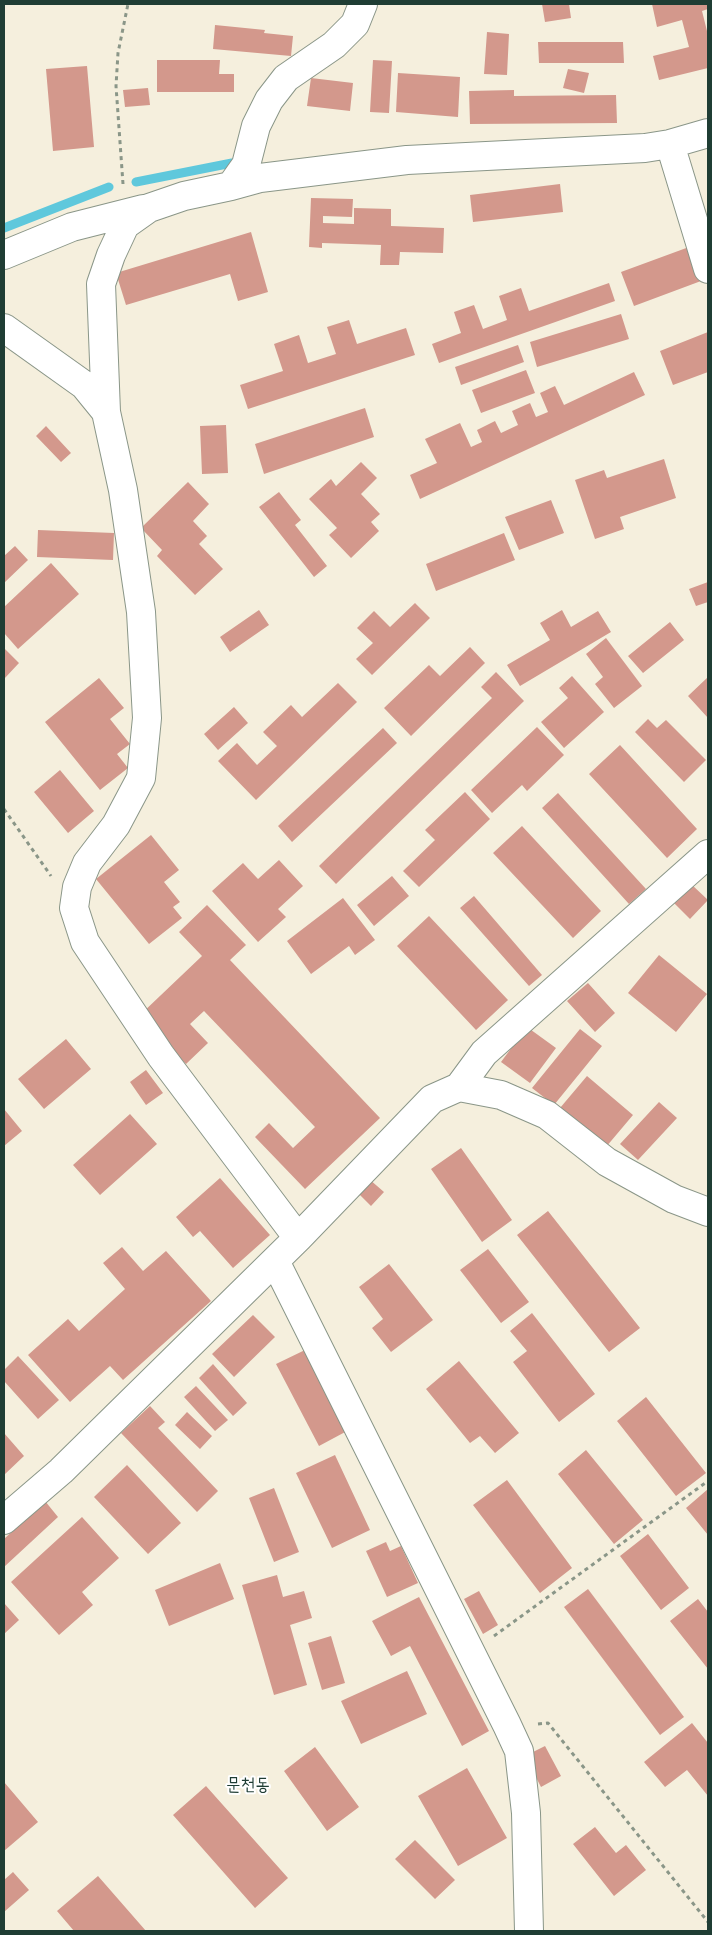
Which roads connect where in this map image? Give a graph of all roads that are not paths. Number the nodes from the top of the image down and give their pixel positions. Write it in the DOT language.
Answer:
graph roads {
  1 [pos="363,4"];
  2 [pos="708,134"];
  3 [pos="670,144"];
  4 [pos="231,186"];
  5 [pos="137,211"];
  6 [pos="4,255"];
  7 [pos="708,269"];
  8 [pos="4,328"];
  9 [pos="106,412"];
  10 [pos="708,854"];
  11 [pos="459,1087"];
  12 [pos="708,1212"];
  13 [pos="298,1238"];
  14 [pos="275,1261"];
  15 [pos="4,1520"];
  16 [pos="530,1931"];
  1 -- 4 [label="street"];
  2 -- 3 [label="street"];
  3 -- 4 [label="street"];
  3 -- 7 [label="street"];
  4 -- 5 [label="street"];
  5 -- 6 [label="street"];
  5 -- 9 [label="street"];
  8 -- 9 [label="street"];
  9 -- 13 [label="street"];
  10 -- 11 [label="street"];
  11 -- 12 [label="street"];
  11 -- 13 [label="street"];
  13 -- 14 [label="street"];
  14 -- 15 [label="street"];
  14 -- 16 [label="street"];
}
